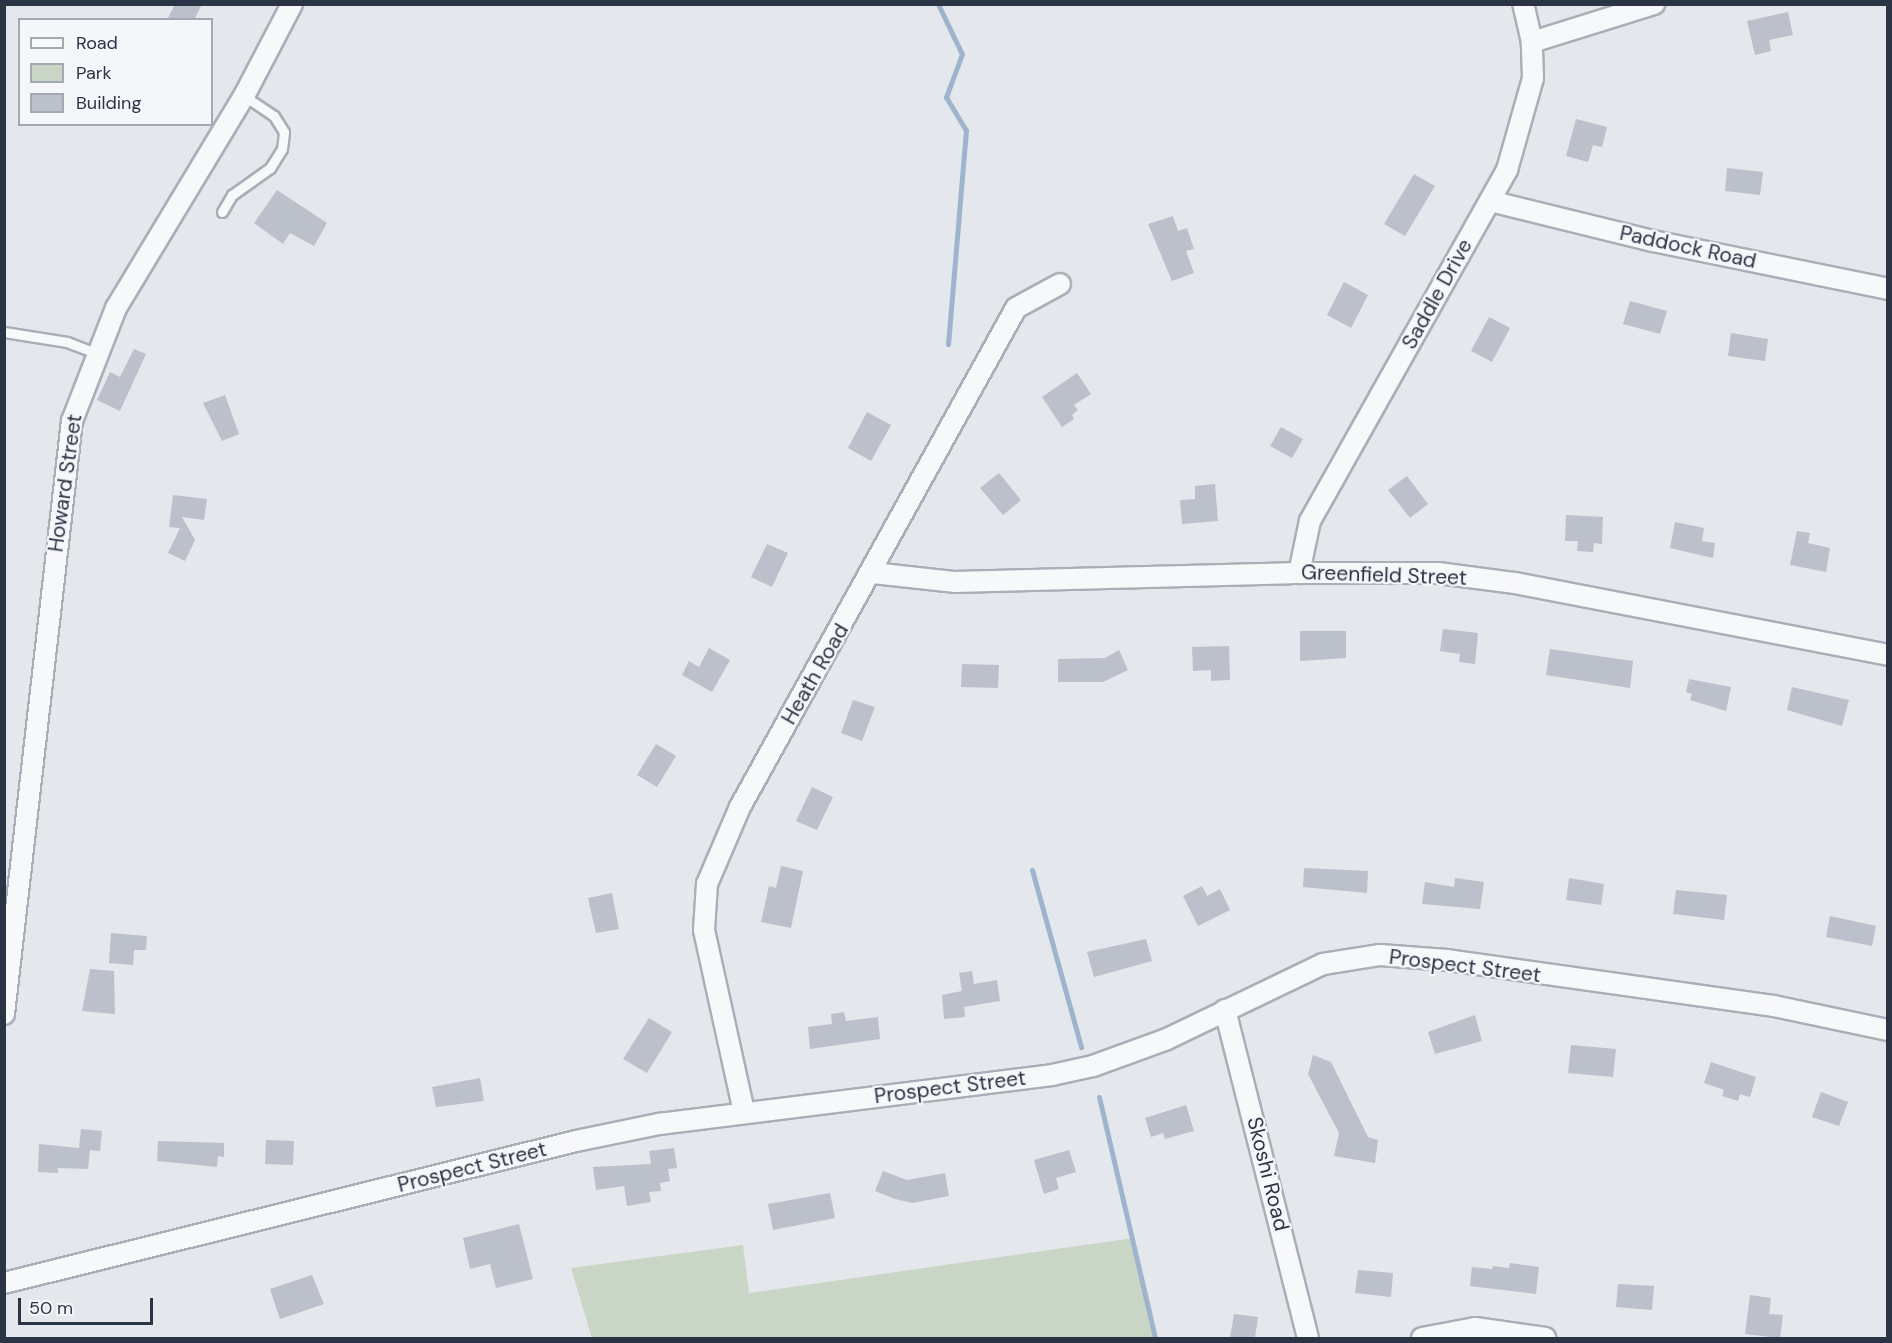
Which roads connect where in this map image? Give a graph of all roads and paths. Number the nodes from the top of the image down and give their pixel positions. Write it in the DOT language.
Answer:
graph roads {
  1 [pos="292,4"];
  2 [pos="1523,4"];
  3 [pos="1654,4"];
  4 [pos="1532,42"];
  5 [pos="244,96"];
  6 [pos="1490,201"];
  7 [pos="222,212"];
  8 [pos="1060,284"];
  9 [pos="1887,289"];
  10 [pos="4,332"];
  11 [pos="96,353"];
  12 [pos="873,573"];
  13 [pos="1299,573"];
  14 [pos="1887,655"];
  15 [pos="1225,1010"];
  16 [pos="4,1014"];
  17 [pos="1887,1030"];
  18 [pos="744,1112"];
  19 [pos="4,1283"];
  20 [pos="1308,1338"];
  21 [pos="1422,1338"];
  22 [pos="1545,1338"];
  1 -- 5 [label="street, Howard Street"];
  2 -- 4 [label="street, Saddle Drive"];
  3 -- 4 [label="street"];
  4 -- 6 [label="street, Saddle Drive"];
  5 -- 7 [label="lane"];
  5 -- 11 [label="street, Howard Street"];
  6 -- 9 [label="street, Paddock Road"];
  6 -- 13 [label="street, Saddle Drive"];
  8 -- 12 [label="street, Heath Road"];
  10 -- 11 [label="lane"];
  11 -- 16 [label="street, Howard Street"];
  12 -- 13 [label="street, Greenfield Street"];
  12 -- 18 [label="street, Heath Road"];
  13 -- 14 [label="street, Greenfield Street"];
  15 -- 17 [label="street, Prospect Street"];
  15 -- 18 [label="street, Prospect Street"];
  15 -- 20 [label="street, Skoshi Road"];
  18 -- 19 [label="street, Prospect Street"];
  21 -- 22 [label="street"];
}
